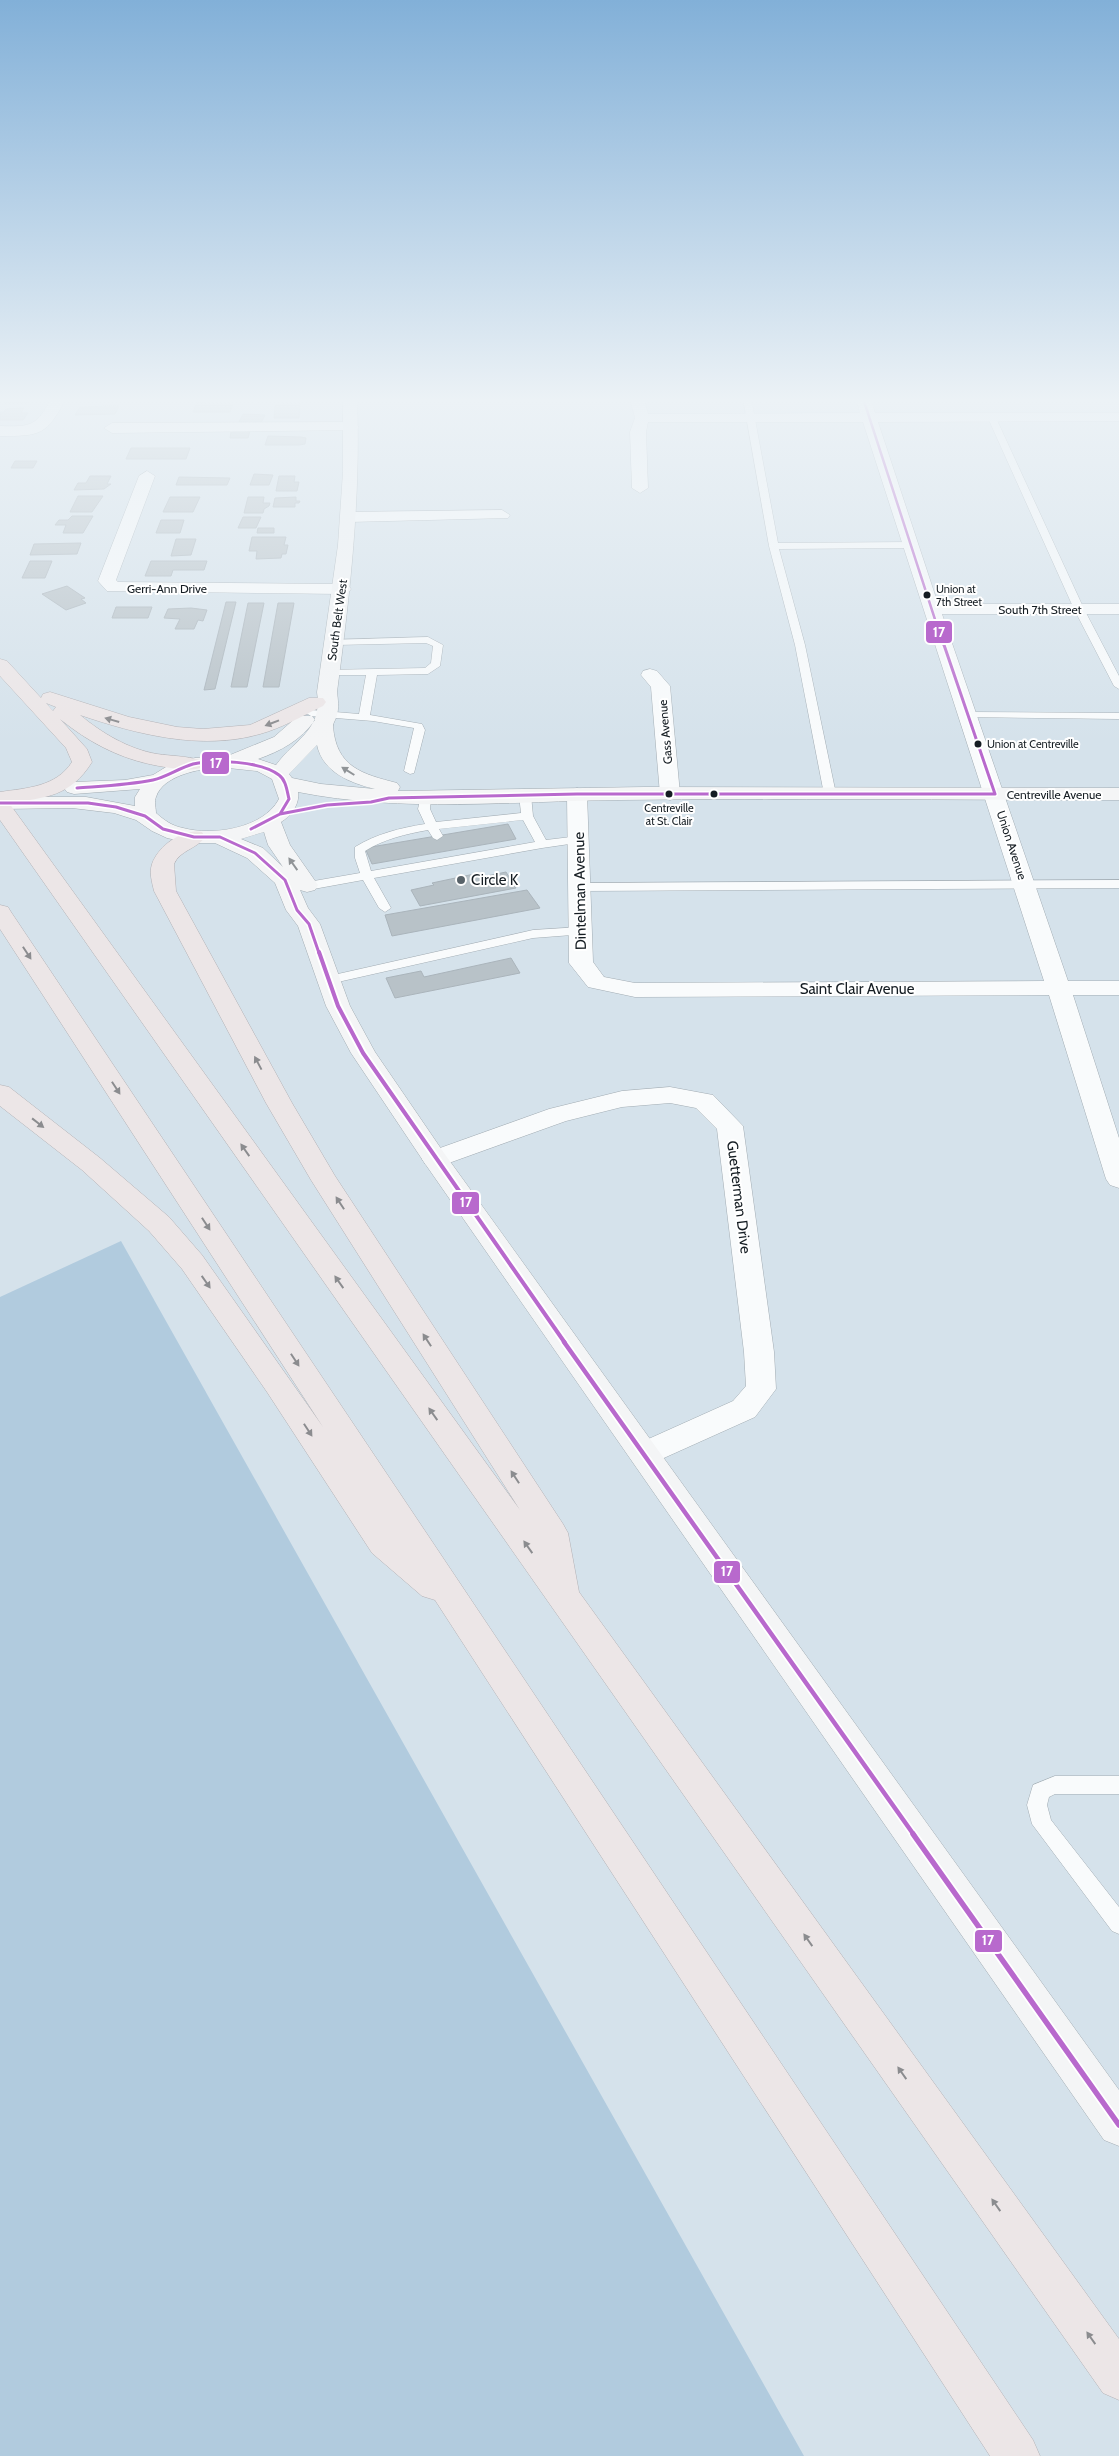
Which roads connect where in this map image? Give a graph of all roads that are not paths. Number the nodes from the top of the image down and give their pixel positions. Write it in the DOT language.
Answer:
graph roads {
  1 [pos="133,513"];
  2 [pos="349,513"];
  3 [pos="767,513"];
  4 [pos="900,513"];
  5 [pos="1035,513"];
  6 [pos="502,515"];
  7 [pos="349,517"];
  8 [pos="911,545"];
  9 [pos="774,546"];
  10 [pos="342,589"];
  11 [pos="1079,608"];
  12 [pos="931,609"];
  13 [pos="1119,609"];
  14 [pos="334,642"];
  15 [pos="0,665"];
  16 [pos="330,672"];
  17 [pos="372,672"];
  18 [pos="650,674"];
  19 [pos="1119,686"];
  20 [pos="50,698"];
  21 [pos="321,710"];
  22 [pos="968,715"];
  23 [pos="1119,716"];
  24 [pos="364,718"];
  25 [pos="232,761"];
  26 [pos="193,764"];
  27 [pos="410,771"];
  28 [pos="282,779"];
  29 [pos="157,780"];
  30 [pos="0,789"];
  31 [pos="53,789"];
  32 [pos="577,794"];
  33 [pos="670,794"];
  34 [pos="830,794"];
  35 [pos="995,794"];
  36 [pos="1119,794"];
  37 [pos="435,797"];
  38 [pos="0,798"];
  39 [pos="389,798"];
  40 [pos="0,804"];
  41 [pos="526,806"];
  42 [pos="145,816"];
  43 [pos="275,817"];
  44 [pos="435,832"];
  45 [pos="207,837"];
  46 [pos="579,840"];
  47 [pos="542,844"];
  48 [pos="367,875"];
  49 [pos="1025,883"];
  50 [pos="1119,884"];
  51 [pos="308,886"];
  52 [pos="581,887"];
  53 [pos="385,908"];
  54 [pos="0,912"];
  55 [pos="309,924"];
  56 [pos="581,931"];
  57 [pos="329,980"];
  58 [pos="596,982"];
  59 [pos="1058,988"];
  60 [pos="1119,988"];
  61 [pos="0,1092"];
  62 [pos="435,1159"];
  63 [pos="1119,1179"];
  64 [pos="646,1454"];
  65 [pos="566,1601"];
  66 [pos="456,1604"];
  67 [pos="1119,1784"];
  68 [pos="1119,1924"];
  69 [pos="1119,2124"];
  70 [pos="1119,2377"];
  71 [pos="1017,2456"];
  1 -- 10 [label="street, Gerri-Ann Drive"];
  2 -- 7 [label="main road, South Belt West"];
  3 -- 9 [label="lane"];
  4 -- 8 [label="street, Union Avenue"];
  5 -- 11 [label="lane"];
  6 -- 7 [label="street"];
  7 -- 10 [label="main road, South Belt West"];
  8 -- 9 [label="lane"];
  8 -- 12 [label="street, Union Avenue"];
  9 -- 34 [label="lane"];
  10 -- 14 [label="main road, South Belt West"];
  11 -- 12 [label="street, South 7th Street"];
  11 -- 13 [label="street, South 7th Street"];
  11 -- 19 [label="lane"];
  12 -- 22 [label="street, Union Avenue"];
  14 -- 16 [label="main road, South Belt West"];
  14 -- 17 [label="lane"];
  15 -- 20 [label="highway"];
  15 -- 31 [label="highway"];
  16 -- 17 [label="lane"];
  16 -- 21 [label="main road, South Belt West"];
  17 -- 24 [label="lane"];
  18 -- 33 [label="street, Gass Avenue"];
  21 -- 20 [label="highway, one-way"];
  20 -- 26 [label="highway"];
  21 -- 24 [label="lane"];
  21 -- 25 [label="main road"];
  21 -- 28 [label="main road"];
  37 -- 21 [label="main road, one-way"];
  22 -- 23 [label="lane"];
  22 -- 35 [label="street, Union Avenue"];
  24 -- 27 [label="lane"];
  25 -- 26 [label="main road"];
  25 -- 28 [label="main road"];
  26 -- 29 [label="main road"];
  28 -- 39 [label="main road, Centreville Avenue"];
  28 -- 43 [label="main road"];
  29 -- 31 [label="main road"];
  29 -- 42 [label="main road"];
  30 -- 31 [label="main road"];
  31 -- 38 [label="highway"];
  32 -- 33 [label="main road, Centreville Avenue"];
  32 -- 41 [label="main road, Centreville Avenue"];
  32 -- 46 [label="street, Dintelman Avenue"];
  33 -- 34 [label="main road, Centreville Avenue"];
  34 -- 35 [label="main road, Centreville Avenue"];
  35 -- 36 [label="main road, Centreville Avenue"];
  35 -- 49 [label="street, Union Avenue"];
  37 -- 39 [label="main road, Centreville Avenue"];
  37 -- 41 [label="main road, Centreville Avenue"];
  37 -- 44 [label="lane"];
  39 -- 43 [label="main road, Centreville Avenue"];
  40 -- 42 [label="main road"];
  65 -- 40 [label="highway, one-way"];
  41 -- 44 [label="lane"];
  41 -- 47 [label="lane"];
  42 -- 45 [label="main road"];
  43 -- 45 [label="main road"];
  51 -- 43 [label="main road, one-way"];
  44 -- 48 [label="lane"];
  45 -- 55 [label="main road"];
  65 -- 45 [label="highway, one-way"];
  46 -- 47 [label="lane"];
  46 -- 52 [label="street, Dintelman Avenue"];
  47 -- 48 [label="lane"];
  48 -- 51 [label="lane"];
  48 -- 53 [label="lane"];
  49 -- 50 [label="lane"];
  49 -- 52 [label="lane"];
  49 -- 59 [label="street, Union Avenue"];
  51 -- 55 [label="main road"];
  52 -- 56 [label="street, Dintelman Avenue"];
  54 -- 66 [label="highway, one-way"];
  55 -- 57 [label="main road"];
  56 -- 57 [label="lane"];
  56 -- 58 [label="street, Dintelman Avenue"];
  57 -- 62 [label="main road"];
  58 -- 59 [label="street, Saint Clair Avenue"];
  59 -- 60 [label="street, Saint Clair Avenue"];
  59 -- 63 [label="street, Union Avenue"];
  61 -- 66 [label="highway, one-way"];
  62 -- 64 [label="main road"];
  62 -- 64 [label="street, Guetterman Drive"];
  64 -- 69 [label="main road"];
  70 -- 65 [label="highway, one-way"];
  66 -- 71 [label="highway"];
  67 -- 68 [label="lane"];
}
